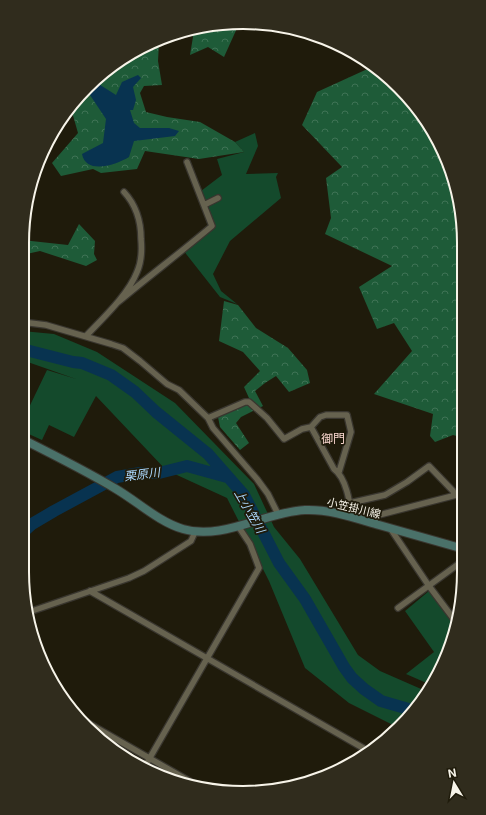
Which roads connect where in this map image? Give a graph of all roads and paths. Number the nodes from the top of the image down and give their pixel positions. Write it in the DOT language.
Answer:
graph roads {
  1 [pos="187,162"];
  2 [pos="124,192"];
  3 [pos="218,198"];
  4 [pos="204,205"];
  5 [pos="118,303"];
  6 [pos="29,323"];
  7 [pos="86,336"];
  8 [pos="208,418"];
  9 [pos="311,427"];
  10 [pos="29,443"];
  11 [pos="339,472"];
  12 [pos="455,495"];
  13 [pos="350,503"];
  14 [pos="276,515"];
  15 [pos="349,517"];
  16 [pos="374,523"];
  17 [pos="240,526"];
  18 [pos="390,528"];
  19 [pos="195,532"];
  20 [pos="457,547"];
  21 [pos="457,565"];
  22 [pos="429,586"];
  23 [pos="90,591"];
  24 [pos="398,608"];
  25 [pos="33,611"];
  26 [pos="452,617"];
  27 [pos="207,658"];
  28 [pos="97,728"];
  29 [pos="364,749"];
  30 [pos="149,758"];
  31 [pos="146,763"];
  32 [pos="184,778"];
  1 -- 4 [label="street"];
  2 -- 5 [label="street"];
  3 -- 4 [label="street"];
  4 -- 5 [label="street"];
  5 -- 7 [label="street"];
  6 -- 7 [label="street"];
  7 -- 8 [label="street"];
  8 -- 9 [label="street"];
  8 -- 14 [label="street"];
  9 -- 11 [label="street"];
  9 -- 11 [label="street"];
  10 -- 19 [label="main road, 小笠掛川線"];
  11 -- 13 [label="street"];
  12 -- 13 [label="street"];
  12 -- 16 [label="street"];
  13 -- 15 [label="street"];
  14 -- 15 [label="main road, 小笠掛川線"];
  14 -- 17 [label="main road, 小笠掛川線"];
  15 -- 16 [label="main road, 小笠掛川線"];
  16 -- 18 [label="main road, 小笠掛川線"];
  17 -- 19 [label="main road, 小笠掛川線"];
  17 -- 27 [label="street"];
  18 -- 20 [label="main road, 小笠掛川線"];
  18 -- 22 [label="street"];
  19 -- 23 [label="street"];
  21 -- 22 [label="street"];
  22 -- 24 [label="street"];
  22 -- 26 [label="street"];
  23 -- 25 [label="street"];
  23 -- 27 [label="street"];
  27 -- 29 [label="street"];
  27 -- 30 [label="street"];
  28 -- 30 [label="street"];
  30 -- 31 [label="street"];
  30 -- 32 [label="street"];
}
